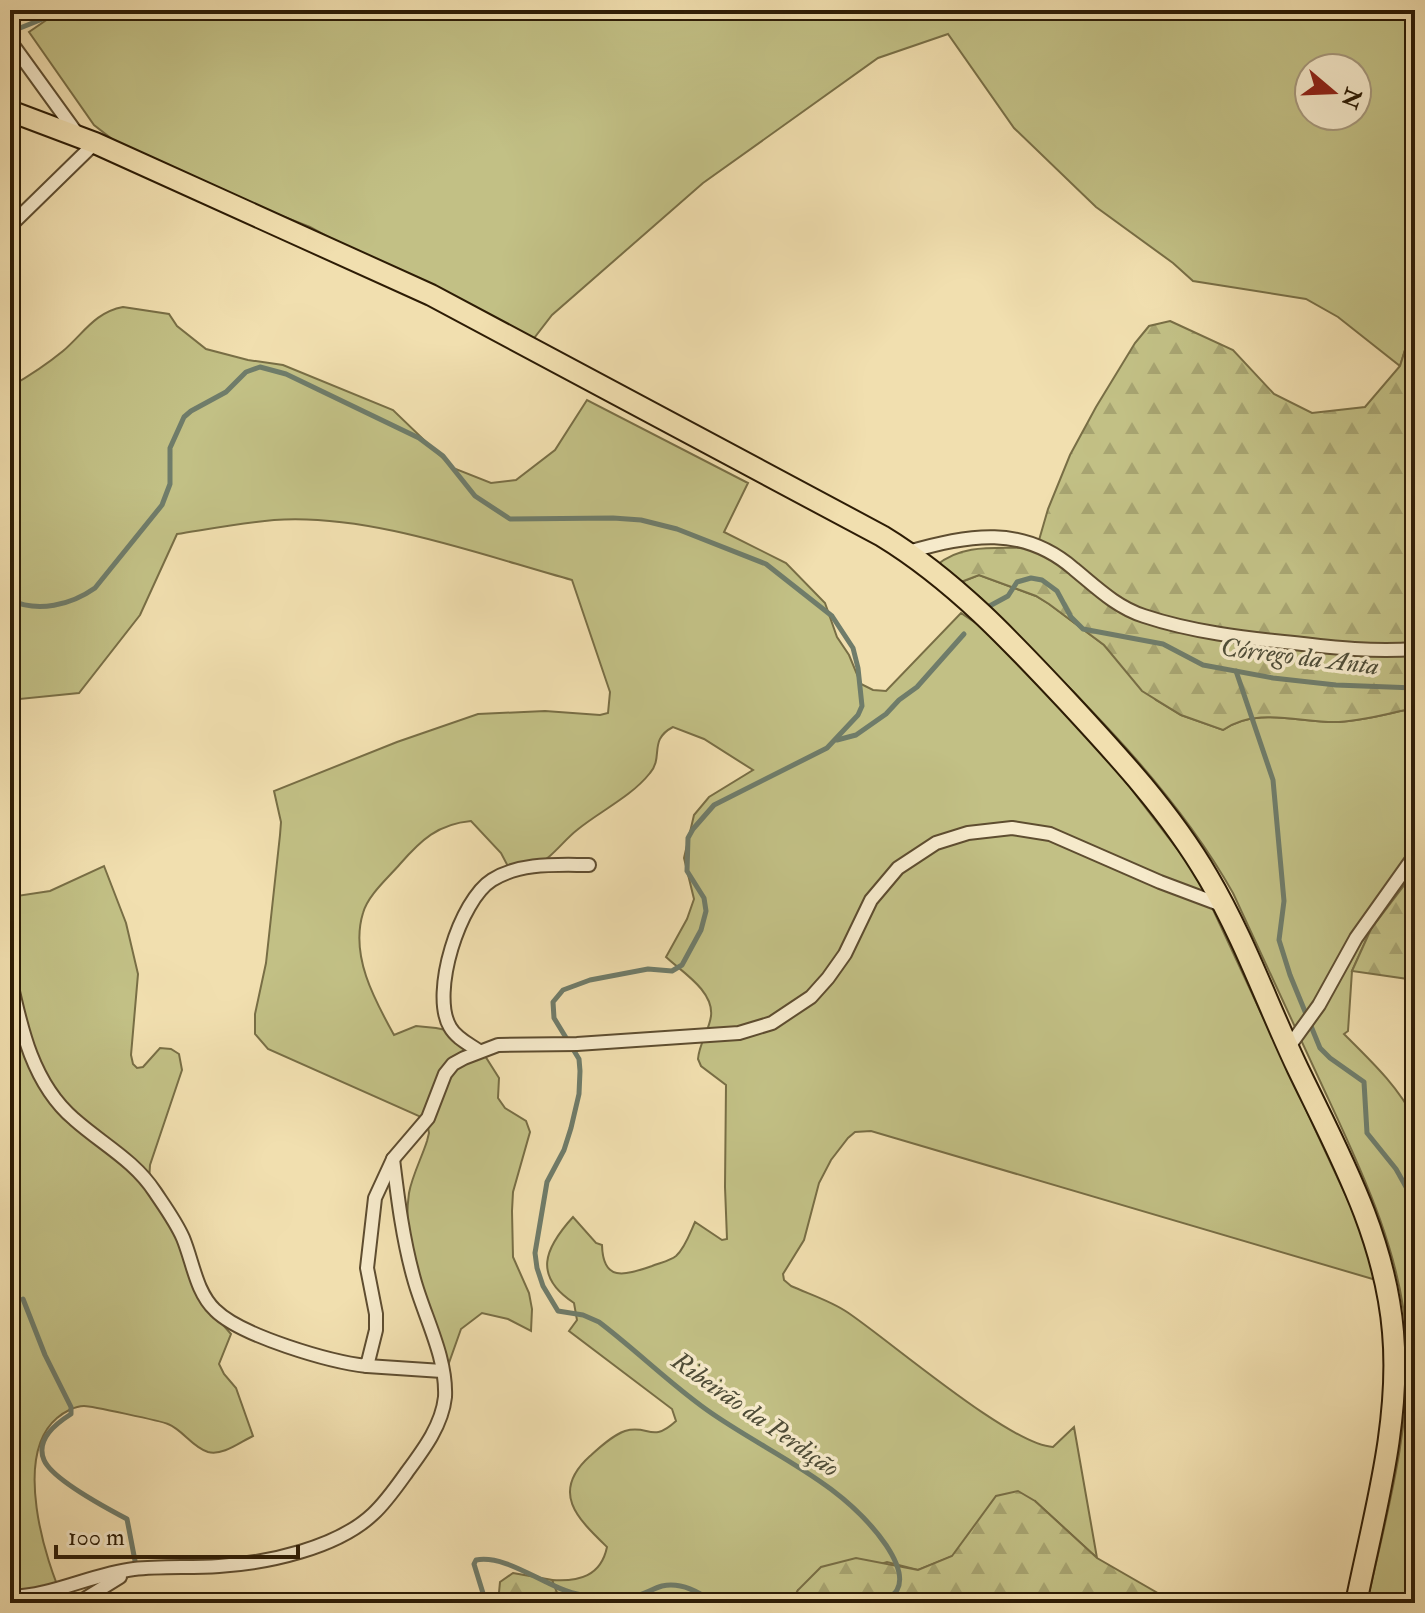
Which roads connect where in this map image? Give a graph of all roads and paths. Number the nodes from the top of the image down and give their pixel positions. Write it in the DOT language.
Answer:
graph roads {
  1 [pos="10,41"];
  2 [pos="10,111"];
  3 [pos="87,140"];
  4 [pos="10,226"];
  5 [pos="908,552"];
  6 [pos="1415,649"];
  7 [pos="1415,855"];
  8 [pos="589,865"];
  9 [pos="1224,906"];
  10 [pos="10,978"];
  11 [pos="1288,1048"];
  12 [pos="479,1051"];
  13 [pos="393,1159"];
  14 [pos="367,1366"];
  15 [pos="442,1371"];
  16 [pos="133,1569"];
  17 [pos="10,1597"];
  18 [pos="78,1603"];
  19 [pos="1356,1603"];
  1 -- 3 [label="street"];
  2 -- 3 [label="main road"];
  3 -- 4 [label="street"];
  3 -- 5 [label="main road"];
  5 -- 6 [label="street"];
  5 -- 9 [label="main road"];
  7 -- 11 [label="street"];
  8 -- 12 [label="street"];
  9 -- 11 [label="main road"];
  9 -- 12 [label="street"];
  10 -- 14 [label="street"];
  11 -- 19 [label="main road"];
  12 -- 13 [label="street"];
  13 -- 14 [label="street"];
  13 -- 15 [label="street"];
  14 -- 15 [label="street"];
  15 -- 16 [label="street"];
  16 -- 17 [label="street"];
  16 -- 18 [label="street"];
}
